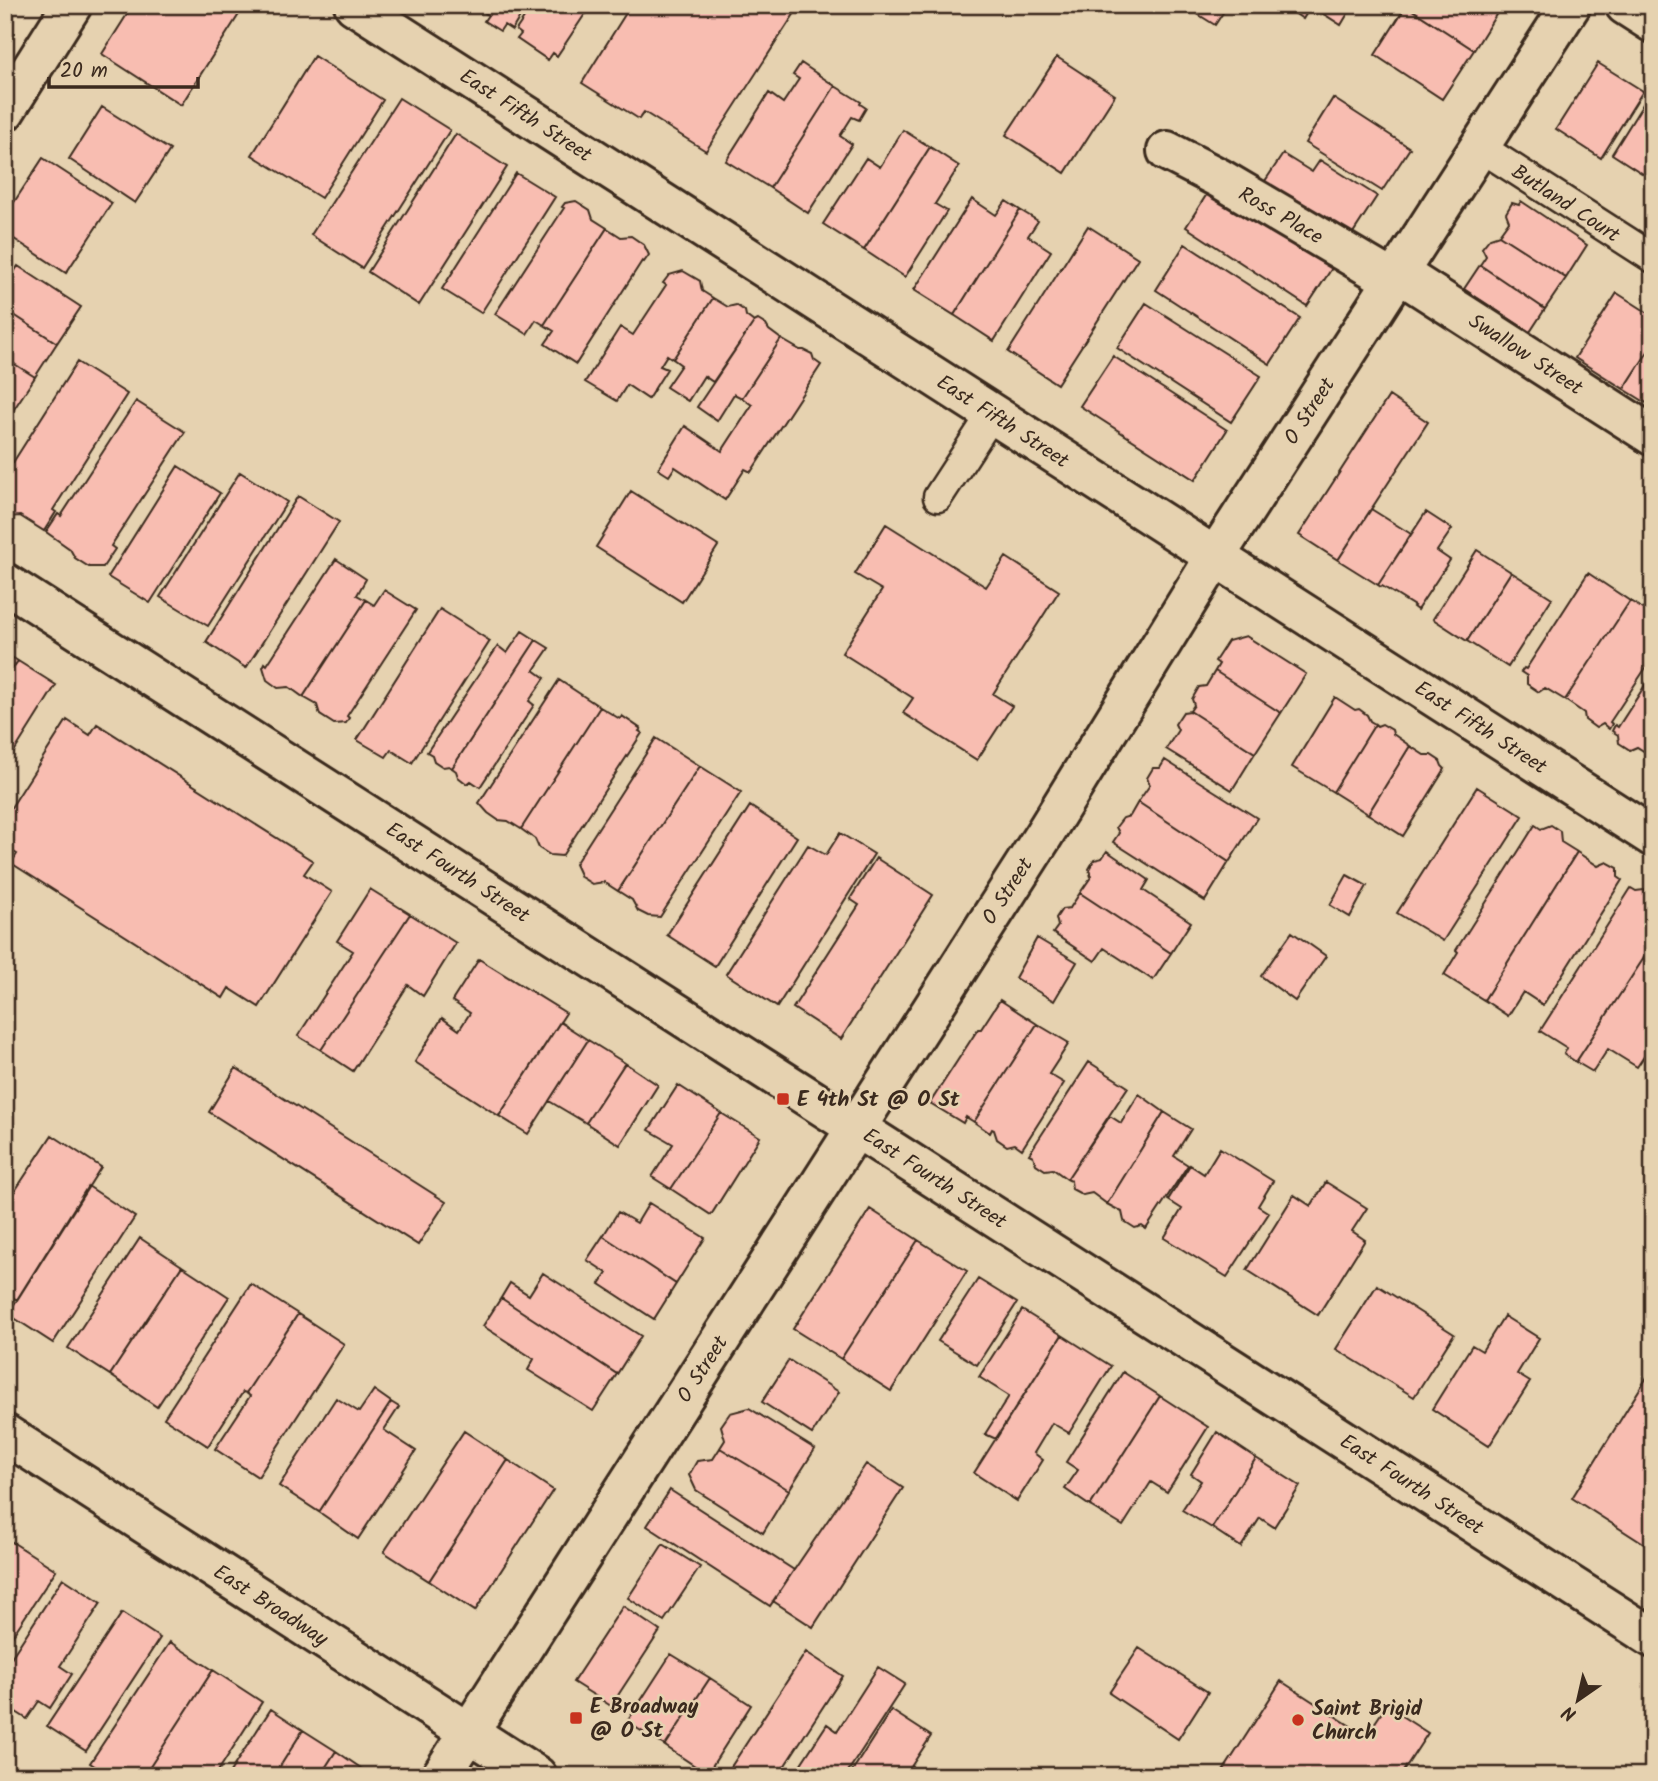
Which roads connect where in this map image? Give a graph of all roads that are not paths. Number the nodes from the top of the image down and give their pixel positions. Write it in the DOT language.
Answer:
graph roads {
  1 [pos="72,5"];
  2 [pos="354,5"];
  3 [pos="1571,5"];
  4 [pos="1625,5"];
  5 [pos="1653,23"];
  6 [pos="5,111"];
  7 [pos="1480,147"];
  8 [pos="1167,151"];
  9 [pos="1653,258"];
  10 [pos="1396,277"];
  11 [pos="992,414"];
  12 [pos="1653,436"];
  13 [pos="938,497"];
  14 [pos="1215,557"];
  15 [pos="5,583"];
  16 [pos="1653,837"];
  17 [pos="856,1128"];
  18 [pos="5,1434"];
  19 [pos="1653,1638"];
  20 [pos="469,1732"];
  21 [pos="441,1776"];
  22 [pos="537,1776"];
  1 -- 6 [label="street"];
  2 -- 11 [label="street, East Fifth Street"];
  3 -- 7 [label="street, O Street"];
  4 -- 5 [label="street"];
  7 -- 9 [label="lane, Butland Court"];
  7 -- 10 [label="street, O Street"];
  8 -- 10 [label="street, Ross Place"];
  10 -- 12 [label="street, Swallow Street"];
  10 -- 14 [label="street, O Street"];
  11 -- 13 [label="lane"];
  11 -- 14 [label="street, East Fifth Street"];
  14 -- 16 [label="street, East Fifth Street"];
  14 -- 17 [label="street, O Street"];
  15 -- 17 [label="street, East Fourth Street"];
  17 -- 19 [label="street, East Fourth Street"];
  17 -- 20 [label="street, O Street"];
  18 -- 20 [label="street, East Broadway"];
  20 -- 21 [label="street, O Street"];
  20 -- 22 [label="street, East Broadway"];
}
